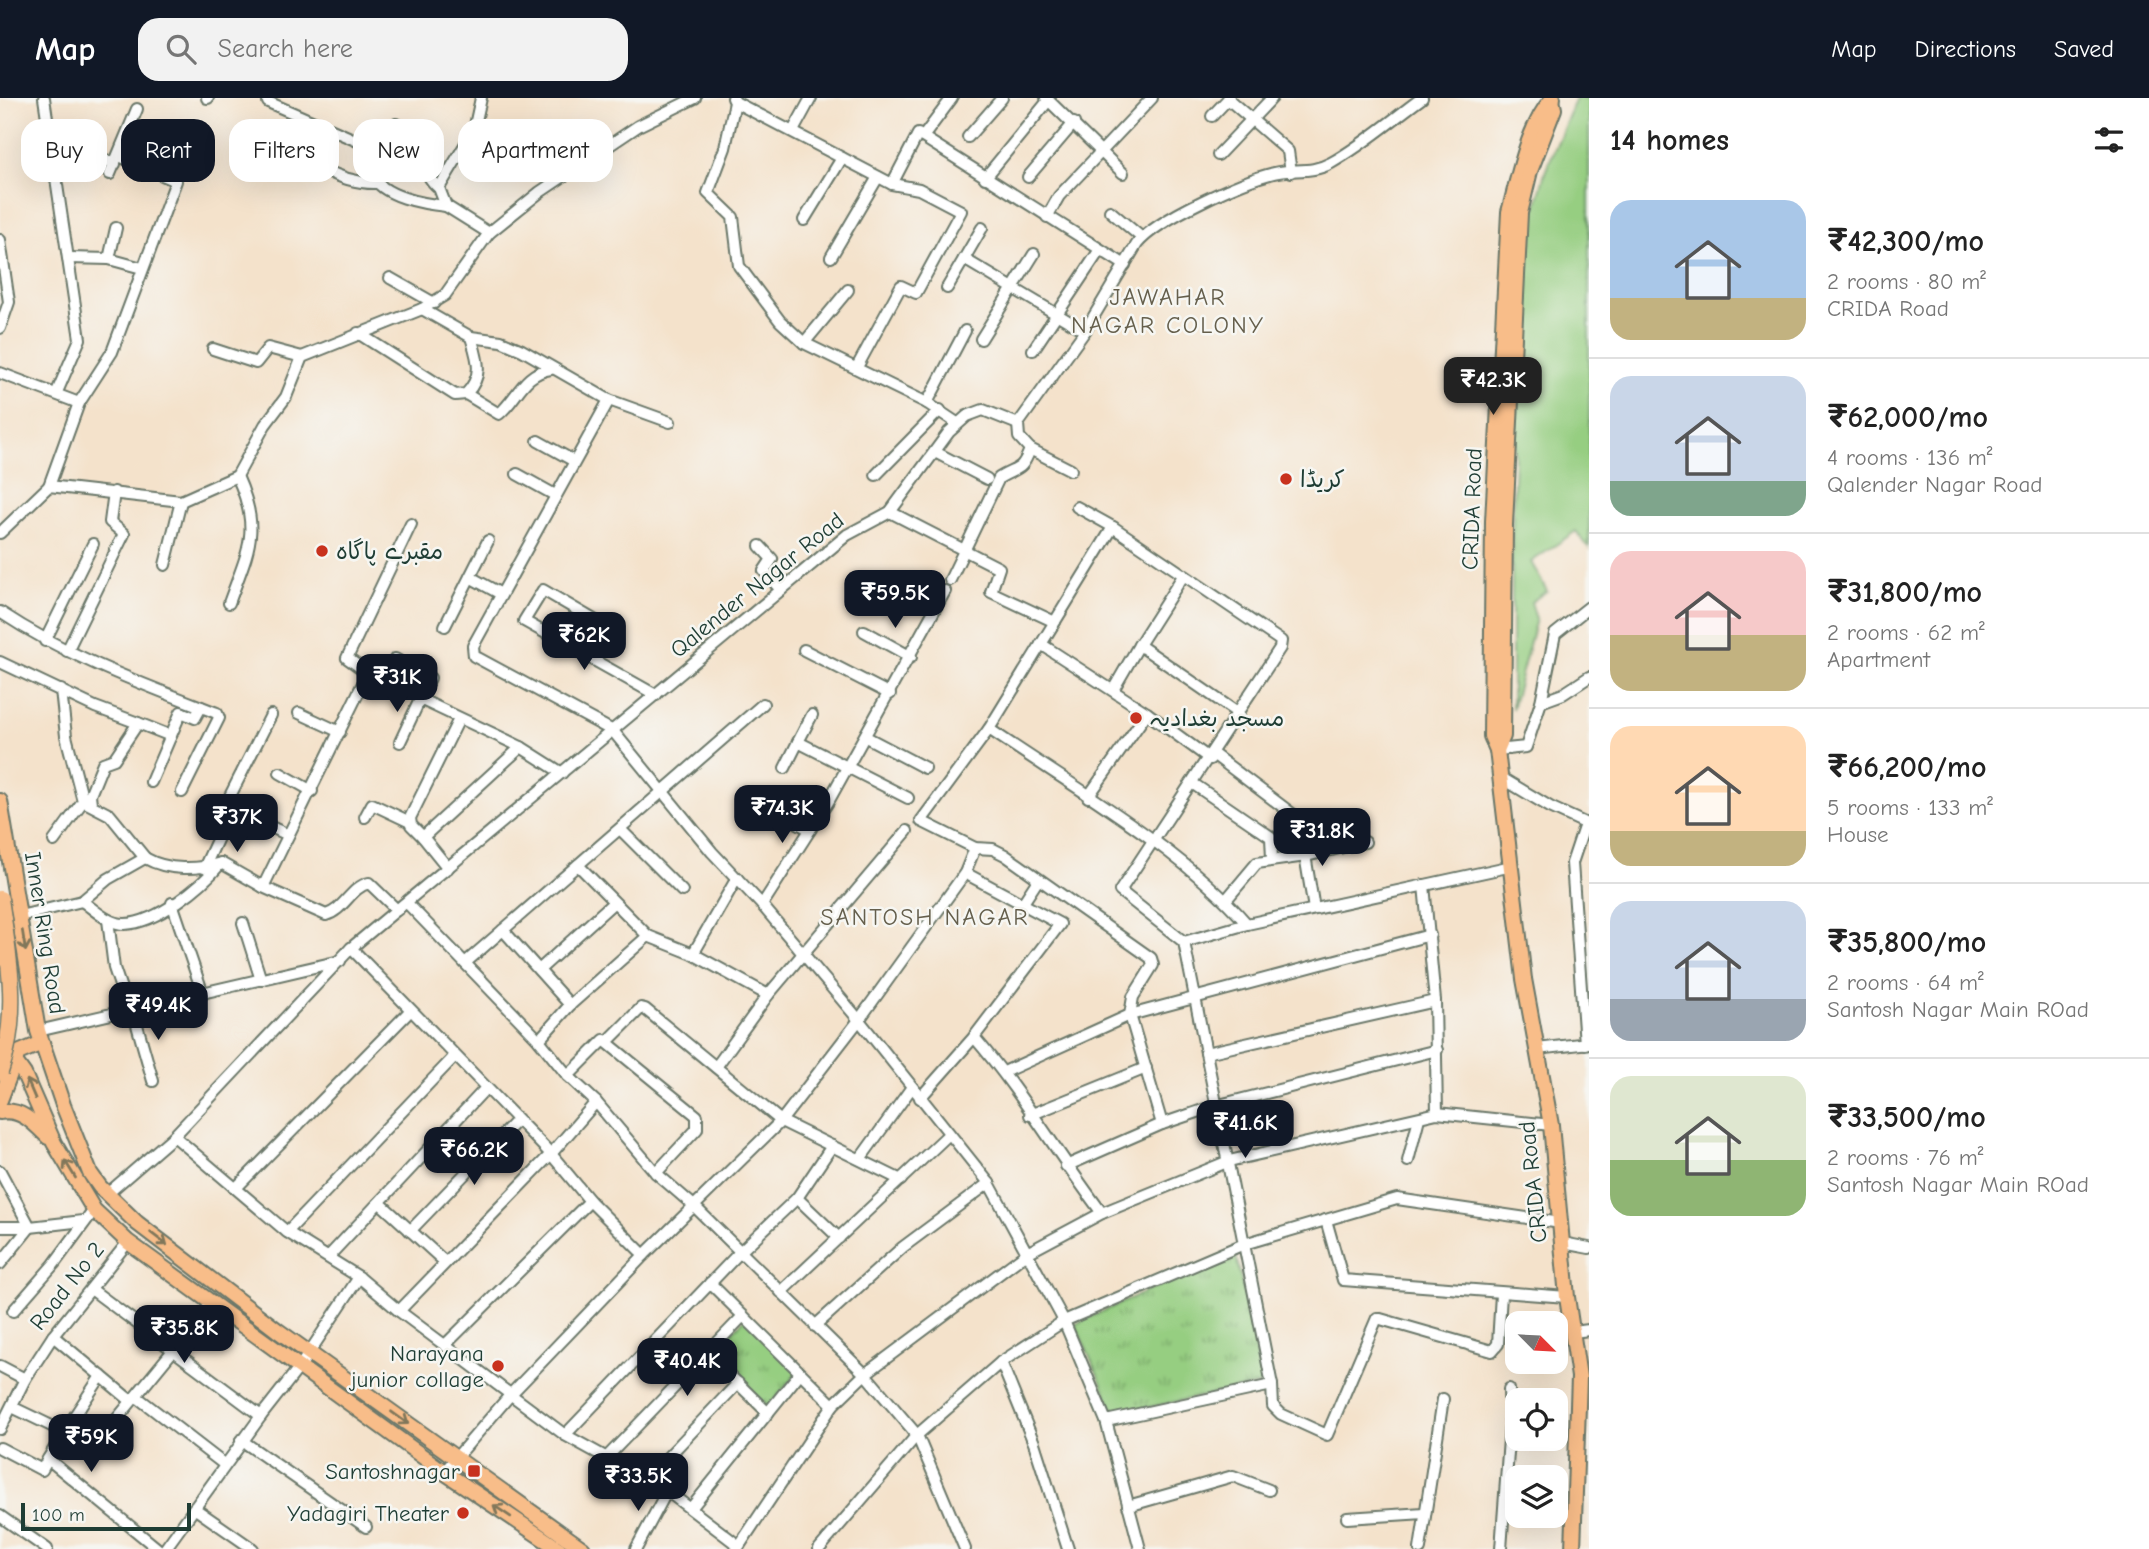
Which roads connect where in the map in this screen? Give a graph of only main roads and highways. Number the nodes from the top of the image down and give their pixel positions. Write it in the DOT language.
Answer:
graph roads {
  1 [pos="1553,99"];
  2 [pos="0,801"];
  3 [pos="0,899"];
  4 [pos="40,1037"];
  5 [pos="0,1041"];
  6 [pos="15,1059"];
  7 [pos="0,1072"];
  8 [pos="0,1100"];
  9 [pos="0,1112"];
  10 [pos="54,1143"];
  11 [pos="305,1359"];
  12 [pos="1584,1378"];
  13 [pos="1572,1528"];
  14 [pos="540,1544"];
  15 [pos="559,1549"];
  16 [pos="583,1549"];
  17 [pos="1563,1549"];
  18 [pos="1573,1549"];
  1 -- 12 [label="main road, CRIDA Road"];
  2 -- 4 [label="main road, Inner Ring Road, one-way"];
  3 -- 7 [label="highway, bridge"];
  4 -- 6 [label="main road, Inner Ring Road"];
  4 -- 11 [label="main road, one-way"];
  5 -- 6 [label="main road"];
  6 -- 8 [label="main road"];
  10 -- 6 [label="main road, one-way"];
  9 -- 10 [label="main road"];
  11 -- 10 [label="main road, one-way"];
  14 -- 11 [label="main road, one-way"];
  11 -- 16 [label="main road, one-way"];
  12 -- 13 [label="main road, CRIDA Road"];
  13 -- 17 [label="main road, CRIDA Road"];
  13 -- 18 [label="main road, CRIDA Road"];
  14 -- 15 [label="main road"];
}
